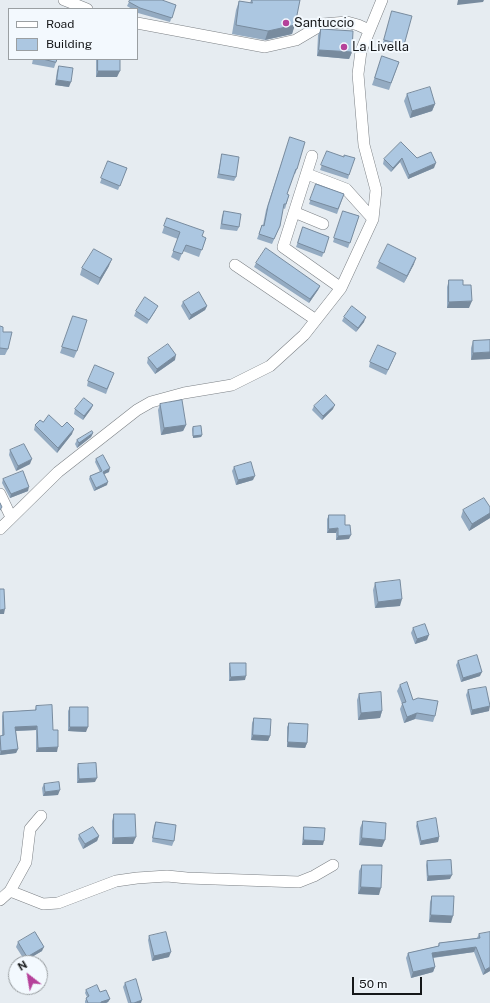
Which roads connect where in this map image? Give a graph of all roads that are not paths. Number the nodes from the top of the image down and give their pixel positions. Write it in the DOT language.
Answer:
graph roads {
  1 [pos="64,0"];
  2 [pos="382,0"];
  3 [pos="84,8"];
  4 [pos="138,24"];
  5 [pos="369,30"];
  6 [pos="312,156"];
  7 [pos="307,174"];
  8 [pos="294,212"];
  9 [pos="373,219"];
  10 [pos="323,224"];
  11 [pos="235,265"];
  12 [pos="341,288"];
  13 [pos="316,320"];
  14 [pos="0,494"];
  15 [pos="11,517"];
  16 [pos="0,529"];
  17 [pos="41,816"];
  18 [pos="333,865"];
  19 [pos="10,891"];
  20 [pos="0,900"];
  1 -- 3 [label="street"];
  2 -- 5 [label="street"];
  4 -- 5 [label="street"];
  5 -- 9 [label="street"];
  6 -- 7 [label="street"];
  7 -- 8 [label="street"];
  7 -- 9 [label="street"];
  8 -- 10 [label="street"];
  8 -- 12 [label="street"];
  9 -- 12 [label="street"];
  11 -- 13 [label="street"];
  12 -- 13 [label="street"];
  13 -- 15 [label="street"];
  14 -- 15 [label="street"];
  15 -- 16 [label="street"];
  17 -- 19 [label="street"];
  18 -- 19 [label="street"];
  19 -- 20 [label="street"];
}
